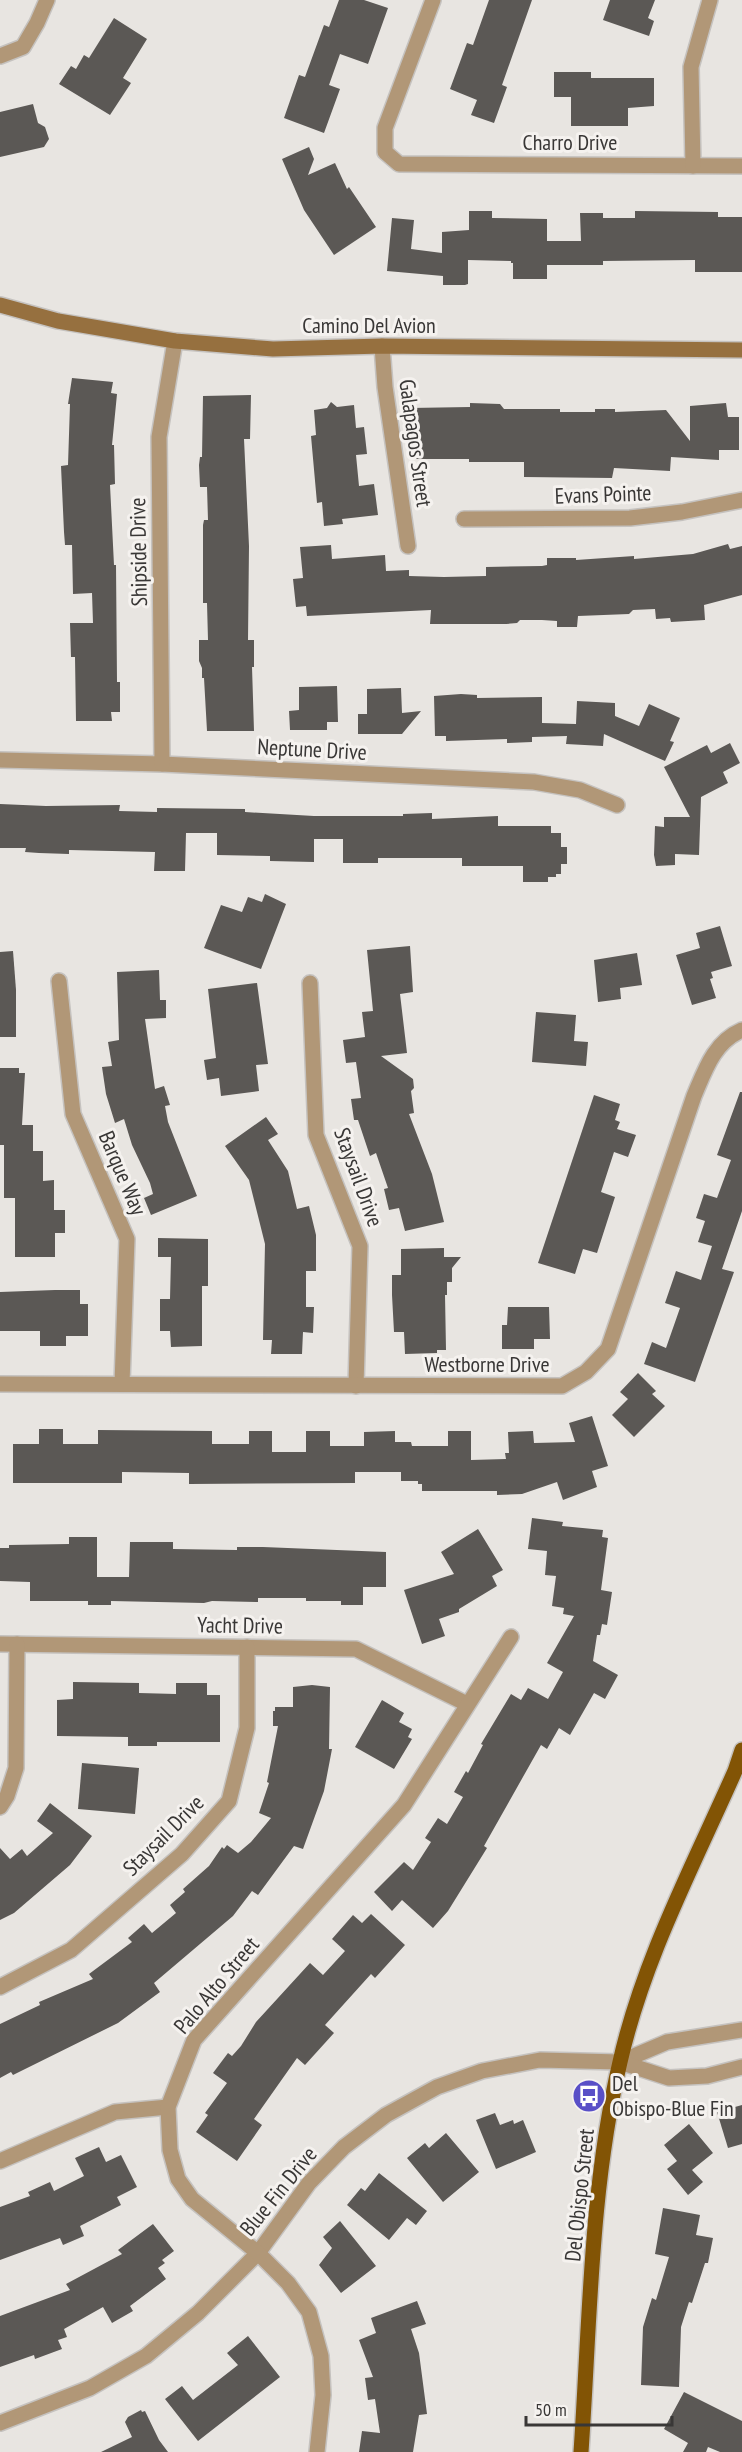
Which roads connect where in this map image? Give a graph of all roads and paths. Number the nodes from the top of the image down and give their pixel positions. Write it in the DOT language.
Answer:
graph roads {
  1 [pos="47,0"];
  2 [pos="433,0"];
  3 [pos="710,0"];
  4 [pos="0,56"];
  5 [pos="693,166"];
  6 [pos="742,166"];
  7 [pos="0,305"];
  8 [pos="175,341"];
  9 [pos="382,346"];
  10 [pos="742,350"];
  11 [pos="742,500"];
  12 [pos="464,519"];
  13 [pos="408,546"];
  14 [pos="0,760"];
  15 [pos="162,764"];
  16 [pos="617,805"];
  17 [pos="59,981"];
  18 [pos="310,983"];
  19 [pos="742,1030"];
  20 [pos="0,1384"];
  21 [pos="122,1384"];
  22 [pos="356,1386"];
  23 [pos="511,1637"];
  24 [pos="0,1644"];
  25 [pos="17,1644"];
  26 [pos="247,1647"];
  27 [pos="467,1704"];
  28 [pos="742,1750"];
  29 [pos="0,1806"];
  30 [pos="0,1986"];
  31 [pos="742,2030"];
  32 [pos="620,2062"];
  33 [pos="742,2067"];
  34 [pos="168,2107"];
  35 [pos="0,2161"];
  36 [pos="258,2253"];
  37 [pos="0,2423"];
  38 [pos="317,2452"];
  39 [pos="581,2452"];
  1 -- 4 [label="street"];
  2 -- 5 [label="street, Charro Drive"];
  3 -- 5 [label="street"];
  5 -- 6 [label="street, Charro Drive"];
  7 -- 8 [label="main road, Camino Del Avion"];
  8 -- 9 [label="main road, Camino Del Avion"];
  8 -- 15 [label="street, Shipside Drive"];
  9 -- 10 [label="main road, Camino Del Avion"];
  9 -- 13 [label="street, Galapagos Street"];
  11 -- 12 [label="street, Evans Pointe"];
  14 -- 15 [label="street, Neptune Drive"];
  15 -- 16 [label="street, Neptune Drive"];
  17 -- 21 [label="street, Barque Way"];
  18 -- 22 [label="street, Staysail Drive"];
  19 -- 22 [label="street, Westborne Drive"];
  20 -- 21 [label="street, Westborne Drive"];
  21 -- 22 [label="street, Westborne Drive"];
  23 -- 27 [label="street, Palo Alto Street"];
  24 -- 25 [label="street, Yacht Drive"];
  25 -- 26 [label="street, Yacht Drive"];
  25 -- 29 [label="street"];
  26 -- 27 [label="street, Yacht Drive"];
  26 -- 30 [label="street, Staysail Drive"];
  27 -- 34 [label="street, Palo Alto Street"];
  28 -- 32 [label="main road, Del Obispo Street"];
  31 -- 32 [label="street, Blue Fin Drive"];
  32 -- 33 [label="street, Blue Fin Drive"];
  32 -- 36 [label="street, Blue Fin Drive"];
  32 -- 39 [label="main road, Del Obispo Street"];
  34 -- 35 [label="street"];
  34 -- 36 [label="street, Palo Alto Street"];
  36 -- 37 [label="street, Blue Fin Drive"];
  36 -- 38 [label="street, Palo Alto Street"];
}
